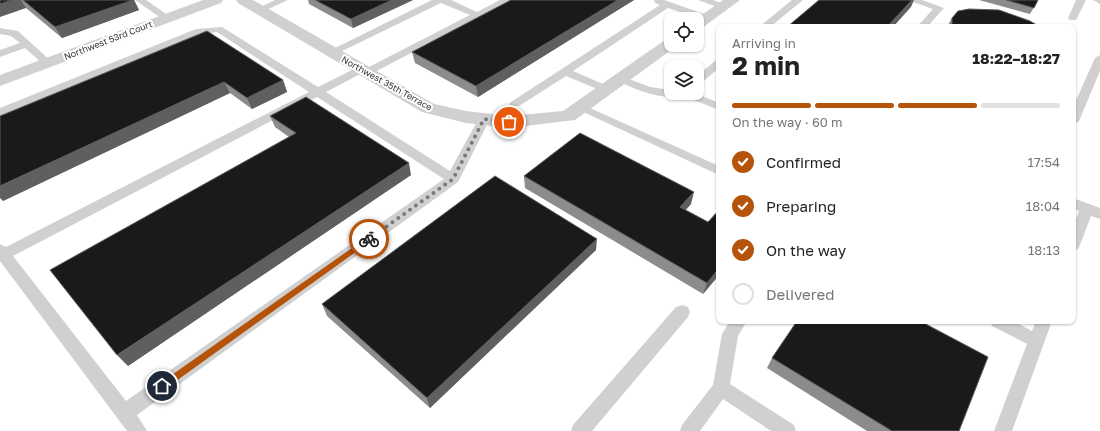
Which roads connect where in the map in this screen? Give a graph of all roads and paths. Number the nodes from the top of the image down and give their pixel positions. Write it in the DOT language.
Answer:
graph roads {
  1 [pos="140,0"];
  2 [pos="243,0"];
  3 [pos="283,0"];
  4 [pos="439,0"];
  5 [pos="443,0"];
  6 [pos="507,0"];
  7 [pos="656,0"];
  8 [pos="703,0"];
  9 [pos="798,0"];
  10 [pos="912,0"];
  11 [pos="1081,0"];
  12 [pos="204,2"];
  13 [pos="728,3"];
  14 [pos="667,4"];
  15 [pos="259,10"];
  16 [pos="683,12"];
  17 [pos="478,15"];
  18 [pos="167,18"];
  19 [pos="1073,18"];
  20 [pos="704,21"];
  21 [pos="768,24"];
  22 [pos="925,24"];
  23 [pos="0,31"];
  24 [pos="27,44"];
  25 [pos="664,48"];
  26 [pos="332,52"];
  27 [pos="0,54"];
  28 [pos="1100,58"];
  29 [pos="48,63"];
  30 [pos="716,69"];
  31 [pos="364,71"];
  32 [pos="564,72"];
  33 [pos="704,76"];
  34 [pos="621,79"];
  35 [pos="0,81"];
  36 [pos="606,89"];
  37 [pos="318,92"];
  38 [pos="664,92"];
  39 [pos="702,100"];
  40 [pos="515,104"];
  41 [pos="716,106"];
  42 [pos="0,112"];
  43 [pos="574,112"];
  44 [pos="1076,114"];
  45 [pos="484,119"];
  46 [pos="716,170"];
  47 [pos="453,179"];
  48 [pos="1076,204"];
  49 [pos="1086,208"];
  50 [pos="1100,214"];
  51 [pos="1076,236"];
  52 [pos="2,252"];
  53 [pos="682,312"];
  54 [pos="737,324"];
  55 [pos="1004,324"];
  56 [pos="1043,324"];
  57 [pos="1037,341"];
  58 [pos="721,388"];
  59 [pos="124,413"];
  60 [pos="138,431"];
  61 [pos="580,431"];
  62 [pos="689,431"];
  63 [pos="787,431"];
  64 [pos="1003,431"];
  1 -- 18 [label="lane"];
  2 -- 15 [label="street, Northwest 35th Terrace"];
  3 -- 15 [label="lane"];
  4 -- 26 [label="lane"];
  5 -- 17 [label="lane"];
  6 -- 17 [label="lane"];
  7 -- 14 [label="lane"];
  8 -- 13 [label="lane"];
  9 -- 21 [label="lane"];
  10 -- 22 [label="lane"];
  11 -- 19 [label="lane"];
  12 -- 18 [label="street, Northwest 53rd Court"];
  13 -- 20 [label="street"];
  14 -- 16 [label="lane"];
  14 -- 32 [label="lane"];
  15 -- 26 [label="street, Northwest 35th Terrace"];
  17 -- 31 [label="lane"];
  18 -- 29 [label="street, Northwest 53rd Court"];
  23 -- 24 [label="lane"];
  24 -- 27 [label="lane"];
  24 -- 29 [label="lane"];
  25 -- 34 [label="street"];
  26 -- 31 [label="street, Northwest 35th Terrace"];
  28 -- 44 [label="lane"];
  29 -- 35 [label="street, Northwest 53rd Court"];
  30 -- 33 [label="lane"];
  31 -- 37 [label="lane"];
  31 -- 45 [label="street, Northwest 35th Terrace"];
  32 -- 36 [label="lane"];
  32 -- 40 [label="lane"];
  34 -- 36 [label="street"];
  34 -- 38 [label="lane"];
  36 -- 43 [label="street"];
  37 -- 42 [label="lane"];
  37 -- 47 [label="lane"];
  37 -- 52 [label="lane"];
  39 -- 41 [label="lane"];
  43 -- 45 [label="street, Northwest 35th Terrace"];
  43 -- 46 [label="lane"];
  45 -- 47 [label="lane"];
  47 -- 59 [label="lane"];
  48 -- 49 [label="lane"];
  49 -- 50 [label="lane"];
  49 -- 51 [label="lane"];
  52 -- 59 [label="lane"];
  53 -- 61 [label="lane"];
  54 -- 58 [label="lane"];
  55 -- 57 [label="lane"];
  56 -- 57 [label="lane"];
  57 -- 64 [label="lane"];
  58 -- 62 [label="lane"];
  58 -- 63 [label="lane"];
  59 -- 60 [label="lane"];
}
